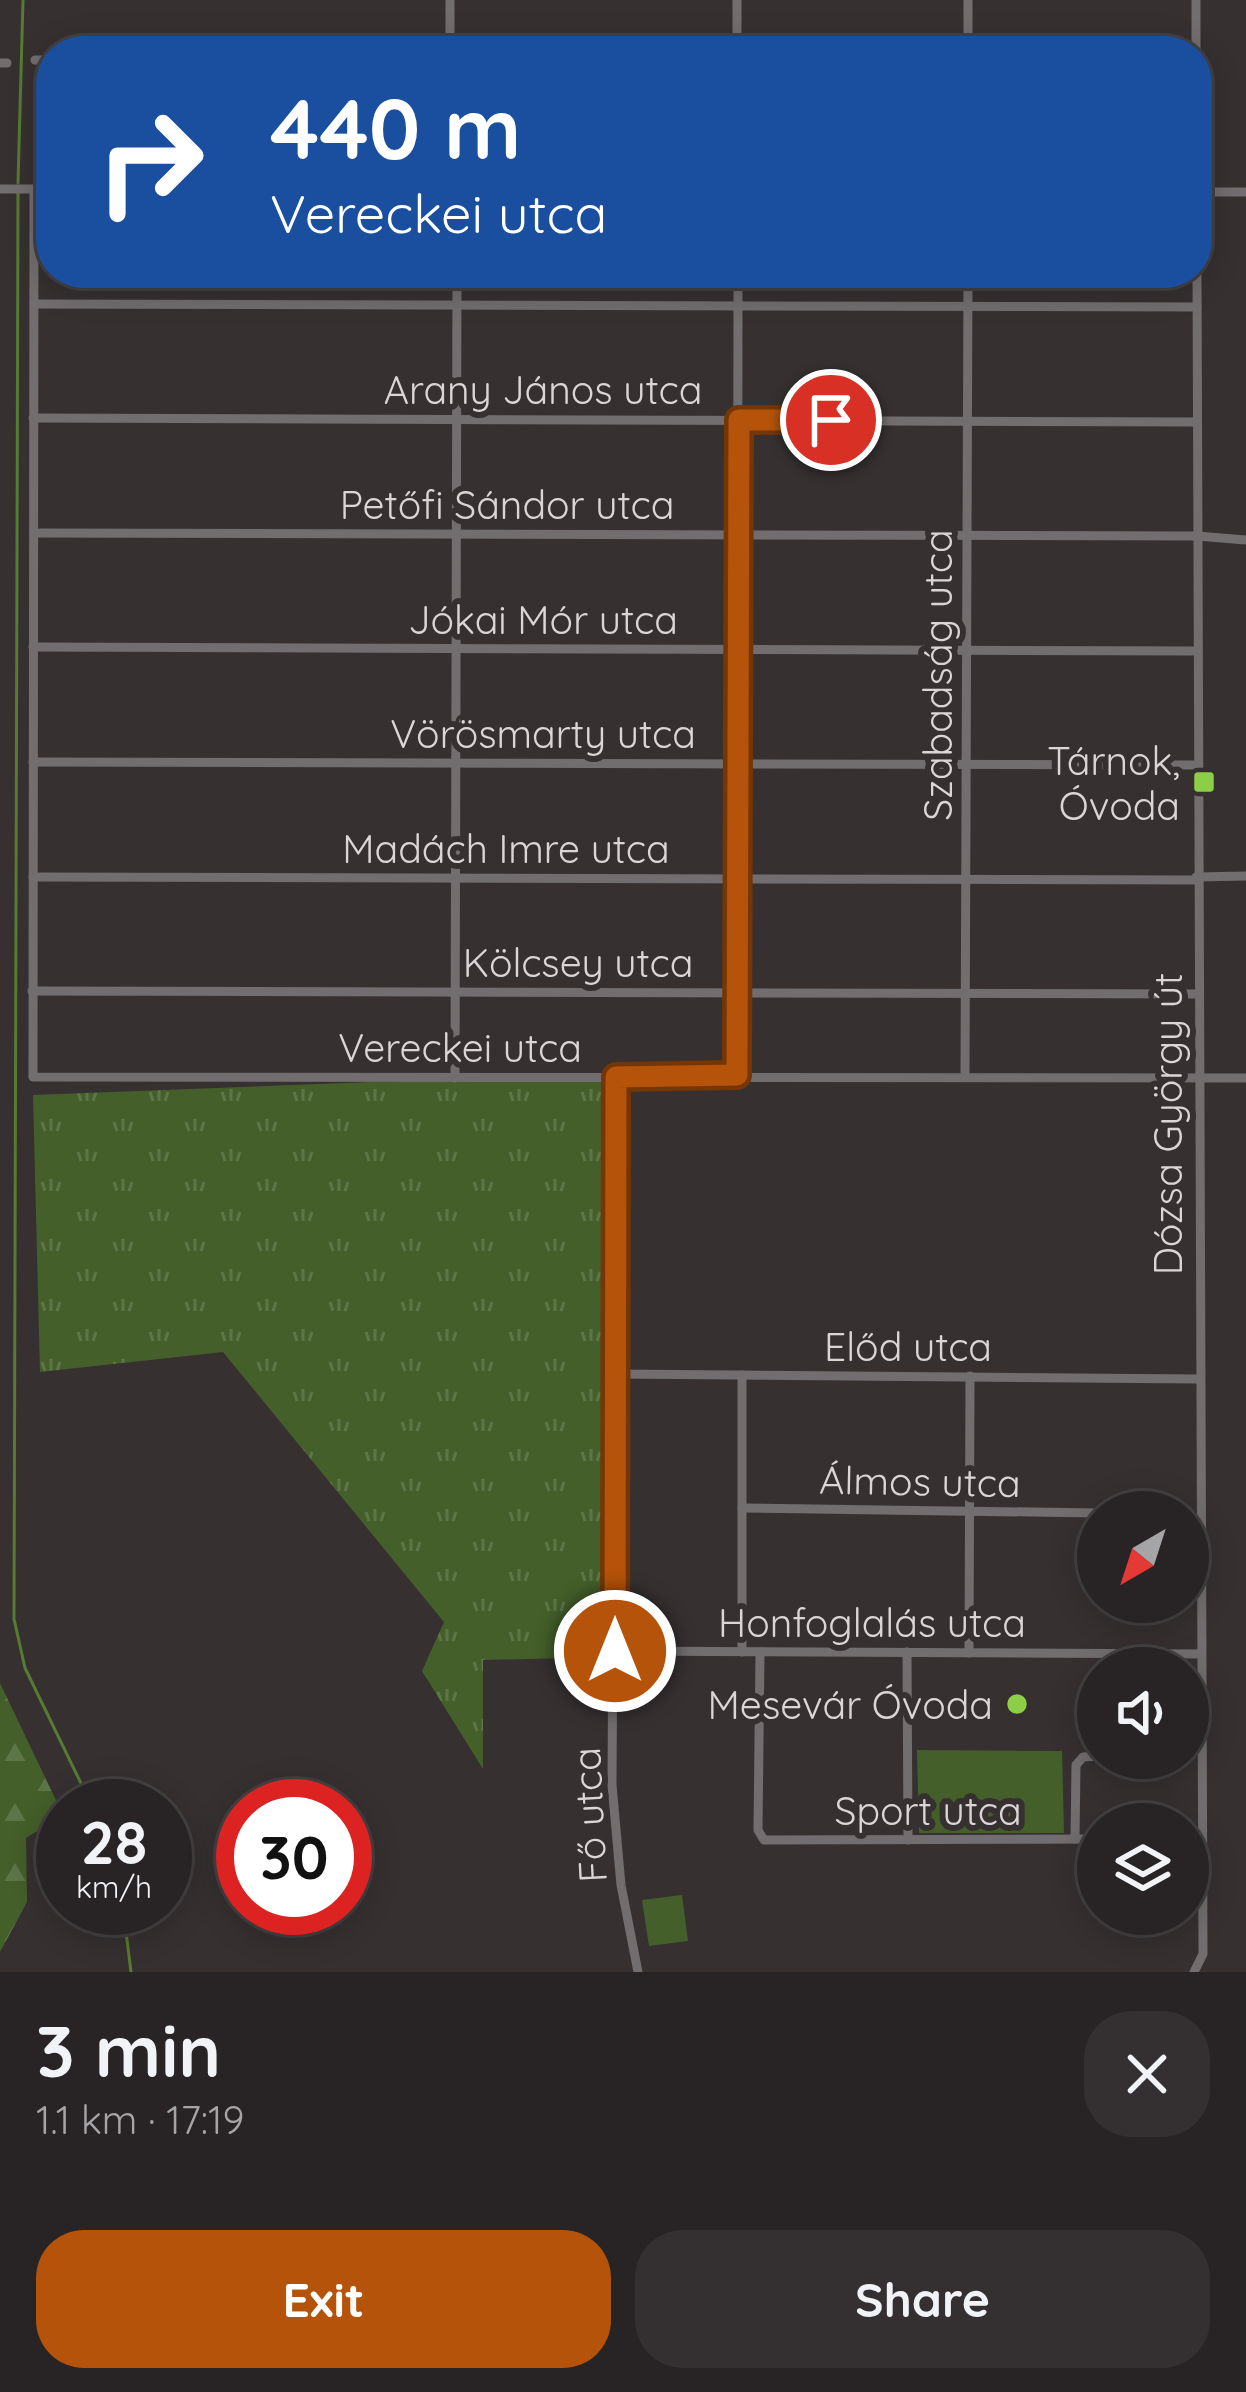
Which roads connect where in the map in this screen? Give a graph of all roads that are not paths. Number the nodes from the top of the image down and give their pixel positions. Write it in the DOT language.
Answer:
graph roads {
  1 [pos="451,0"];
  2 [pos="736,0"];
  3 [pos="968,0"];
  4 [pos="1196,0"];
  5 [pos="450,36"];
  6 [pos="737,36"];
  7 [pos="968,36"];
  8 [pos="1196,36"];
  9 [pos="1,189"];
  10 [pos="34,189"];
  11 [pos="1212,192"];
  12 [pos="1246,192"];
  13 [pos="457,288"];
  14 [pos="738,288"];
  15 [pos="968,288"];
  16 [pos="1196,288"];
  17 [pos="34,304"];
  18 [pos="457,305"];
  19 [pos="738,306"];
  20 [pos="968,307"];
  21 [pos="1197,307"];
  22 [pos="33,418"];
  23 [pos="457,419"];
  24 [pos="739,420"];
  25 [pos="968,421"];
  26 [pos="1196,422"];
  27 [pos="34,533"];
  28 [pos="456,534"];
  29 [pos="738,535"];
  30 [pos="967,536"];
  31 [pos="1196,536"];
  32 [pos="1246,541"];
  33 [pos="33,647"];
  34 [pos="456,648"];
  35 [pos="738,650"];
  36 [pos="966,650"];
  37 [pos="1197,651"];
  38 [pos="33,762"];
  39 [pos="456,762"];
  40 [pos="737,764"];
  41 [pos="967,765"];
  42 [pos="1197,765"];
  43 [pos="1246,876"];
  44 [pos="33,877"];
  45 [pos="455,878"];
  46 [pos="737,878"];
  47 [pos="966,878"];
  48 [pos="1196,878"];
  49 [pos="32,991"];
  50 [pos="455,992"];
  51 [pos="738,993"];
  52 [pos="966,994"];
  53 [pos="1197,994"];
  54 [pos="737,1075"];
  55 [pos="965,1076"];
  56 [pos="616,1077"];
  57 [pos="455,1078"];
  58 [pos="1246,1078"];
  59 [pos="1198,1079"];
  60 [pos="618,1374"];
  61 [pos="742,1375"];
  62 [pos="970,1376"];
  63 [pos="1198,1379"];
  64 [pos="1194,1491"];
  65 [pos="742,1508"];
  66 [pos="968,1512"];
  67 [pos="1077,1513"];
  68 [pos="615,1651"];
  69 [pos="742,1652"];
  70 [pos="760,1652"];
  71 [pos="907,1652"];
  72 [pos="969,1653"];
  73 [pos="1077,1653"];
  74 [pos="1077,1764"];
  75 [pos="1076,1839"];
  76 [pos="908,1840"];
  77 [pos="1201,1935"];
  78 [pos="638,1972"];
  79 [pos="1194,1972"];
  1 -- 5 [label="street"];
  2 -- 6 [label="street"];
  3 -- 7 [label="street"];
  4 -- 8 [label="street"];
  9 -- 10 [label="street"];
  10 -- 17 [label="street"];
  11 -- 12 [label="street"];
  13 -- 18 [label="street"];
  14 -- 19 [label="street"];
  15 -- 20 [label="street, Szabadság utca"];
  16 -- 21 [label="street, Dózsa György út"];
  17 -- 18 [label="street"];
  17 -- 22 [label="street"];
  18 -- 19 [label="street"];
  18 -- 23 [label="street"];
  19 -- 20 [label="street"];
  19 -- 24 [label="street"];
  20 -- 21 [label="street"];
  20 -- 25 [label="street, Szabadság utca"];
  21 -- 26 [label="street, Dózsa György út"];
  22 -- 23 [label="street, Arany János utca"];
  22 -- 27 [label="street"];
  23 -- 24 [label="street, Arany János utca"];
  23 -- 28 [label="street"];
  24 -- 25 [label="street, Arany János utca"];
  24 -- 29 [label="street"];
  25 -- 26 [label="street, Arany János utca"];
  25 -- 30 [label="street, Szabadság utca"];
  26 -- 31 [label="street, Dózsa György út"];
  27 -- 28 [label="street, Petőfi Sándor utca"];
  27 -- 33 [label="street"];
  28 -- 29 [label="street, Petőfi Sándor utca"];
  28 -- 34 [label="street"];
  29 -- 30 [label="street, Petőfi Sándor utca"];
  29 -- 35 [label="street"];
  30 -- 31 [label="street, Petőfi Sándor utca"];
  30 -- 36 [label="street, Szabadság utca"];
  31 -- 32 [label="street, Petőfi Sándor utca"];
  31 -- 37 [label="street, Dózsa György út"];
  33 -- 34 [label="street, Jókai Mór utca"];
  33 -- 38 [label="street"];
  34 -- 35 [label="street, Jókai Mór utca"];
  34 -- 39 [label="street"];
  35 -- 36 [label="street, Jókai Mór utca"];
  35 -- 40 [label="street"];
  36 -- 37 [label="street, Jókai Mór utca"];
  36 -- 41 [label="street, Szabadság utca"];
  37 -- 42 [label="street, Dózsa György út"];
  38 -- 39 [label="street, Vörösmarty utca"];
  38 -- 44 [label="street"];
  39 -- 40 [label="street, Vörösmarty utca"];
  39 -- 45 [label="street"];
  40 -- 41 [label="street, Vörösmarty utca"];
  40 -- 46 [label="street"];
  41 -- 42 [label="street, Vörösmarty utca"];
  41 -- 47 [label="street, Szabadság utca"];
  42 -- 48 [label="street, Dózsa György út"];
  43 -- 48 [label="street, Madách Imre utca"];
  44 -- 45 [label="street, Madách Imre utca"];
  44 -- 49 [label="street"];
  45 -- 46 [label="street, Madách Imre utca"];
  45 -- 50 [label="street"];
  46 -- 47 [label="street, Madách Imre utca"];
  46 -- 51 [label="street"];
  47 -- 48 [label="street, Madách Imre utca"];
  47 -- 52 [label="street, Szabadság utca"];
  48 -- 53 [label="street, Dózsa György út"];
  49 -- 50 [label="street, Kölcsey utca"];
  49 -- 57 [label="street, Vereckei utca"];
  50 -- 51 [label="street, Kölcsey utca"];
  50 -- 57 [label="street"];
  51 -- 52 [label="street, Kölcsey utca"];
  51 -- 54 [label="street"];
  52 -- 53 [label="street, Kölcsey utca"];
  52 -- 55 [label="street, Szabadság utca"];
  53 -- 59 [label="street, Dózsa György út"];
  54 -- 55 [label="street, Vereckei utca"];
  54 -- 56 [label="street, Vereckei utca"];
  55 -- 59 [label="street, Vereckei utca"];
  56 -- 57 [label="street, Vereckei utca"];
  56 -- 60 [label="street, Fő utca"];
  58 -- 59 [label="street, Vereckei utca"];
  59 -- 63 [label="street, Dózsa György út"];
  60 -- 61 [label="street, Előd utca"];
  60 -- 68 [label="street, Fő utca"];
  61 -- 62 [label="street, Előd utca"];
  61 -- 65 [label="street"];
  62 -- 63 [label="street, Előd utca"];
  62 -- 66 [label="street"];
  63 -- 64 [label="street, Dózsa György út"];
  65 -- 66 [label="street, Álmos utca"];
  65 -- 69 [label="street"];
  66 -- 67 [label="street, Álmos utca"];
  66 -- 72 [label="street"];
  68 -- 69 [label="street, Honfoglalás utca"];
  68 -- 78 [label="street, Fő utca"];
  69 -- 70 [label="street, Honfoglalás utca"];
  70 -- 71 [label="street, Honfoglalás utca"];
  70 -- 76 [label="street, Sport utca"];
  71 -- 72 [label="street, Honfoglalás utca"];
  71 -- 76 [label="street"];
  72 -- 73 [label="street, Honfoglalás utca"];
  74 -- 75 [label="street"];
  75 -- 76 [label="street, Sport utca"];
  77 -- 79 [label="street, Dózsa György út"];
}
